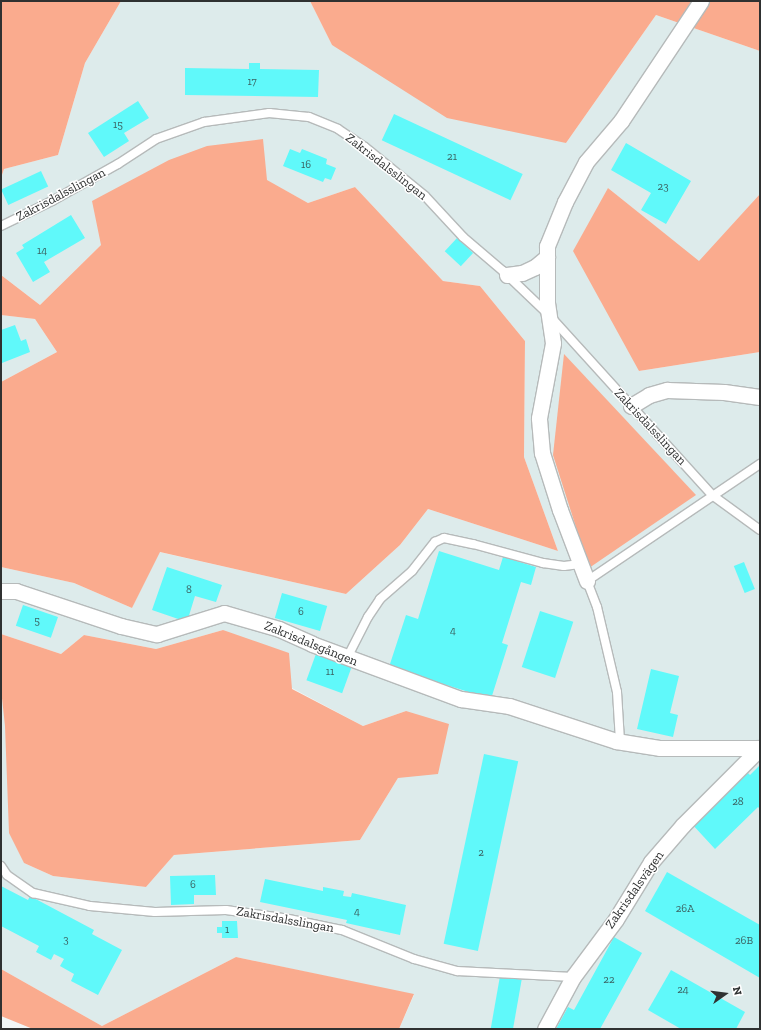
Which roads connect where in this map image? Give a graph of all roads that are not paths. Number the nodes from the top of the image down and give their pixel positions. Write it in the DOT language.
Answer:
graph roads {
  1 [pos="701,1"];
  2 [pos="1,226"];
  3 [pos="548,257"];
  4 [pos="507,275"];
  5 [pos="548,314"];
  6 [pos="760,397"];
  7 [pos="631,406"];
  8 [pos="760,464"];
  9 [pos="712,495"];
  10 [pos="760,530"];
  11 [pos="580,564"];
  12 [pos="587,581"];
  13 [pos="1,591"];
  14 [pos="347,658"];
  15 [pos="620,742"];
  16 [pos="760,748"];
  17 [pos="1,866"];
  18 [pos="573,977"];
  19 [pos="546,1029"];
  1 -- 3 [label="street"];
  2 -- 4 [label="lane, Zakrisdalsslingan"];
  3 -- 4 [label="street"];
  3 -- 5 [label="street"];
  4 -- 5 [label="lane, Zakrisdalsslingan"];
  5 -- 7 [label="lane, Zakrisdalsslingan"];
  5 -- 11 [label="street"];
  6 -- 7 [label="street"];
  7 -- 9 [label="lane, Zakrisdalsslingan"];
  8 -- 9 [label="lane"];
  9 -- 10 [label="lane, Zakrisdalsslingan"];
  9 -- 12 [label="lane"];
  11 -- 12 [label="street"];
  11 -- 14 [label="lane"];
  12 -- 15 [label="lane"];
  13 -- 14 [label="street, Zakrisdalsgången"];
  14 -- 15 [label="street, Zakrisdalsgången"];
  15 -- 16 [label="street, Zakrisdalsgången"];
  16 -- 18 [label="street, Zakrisdalsvägen"];
  17 -- 18 [label="lane, Zakrisdalsslingan"];
  18 -- 19 [label="street, Zakrisdalsvägen"];
}
